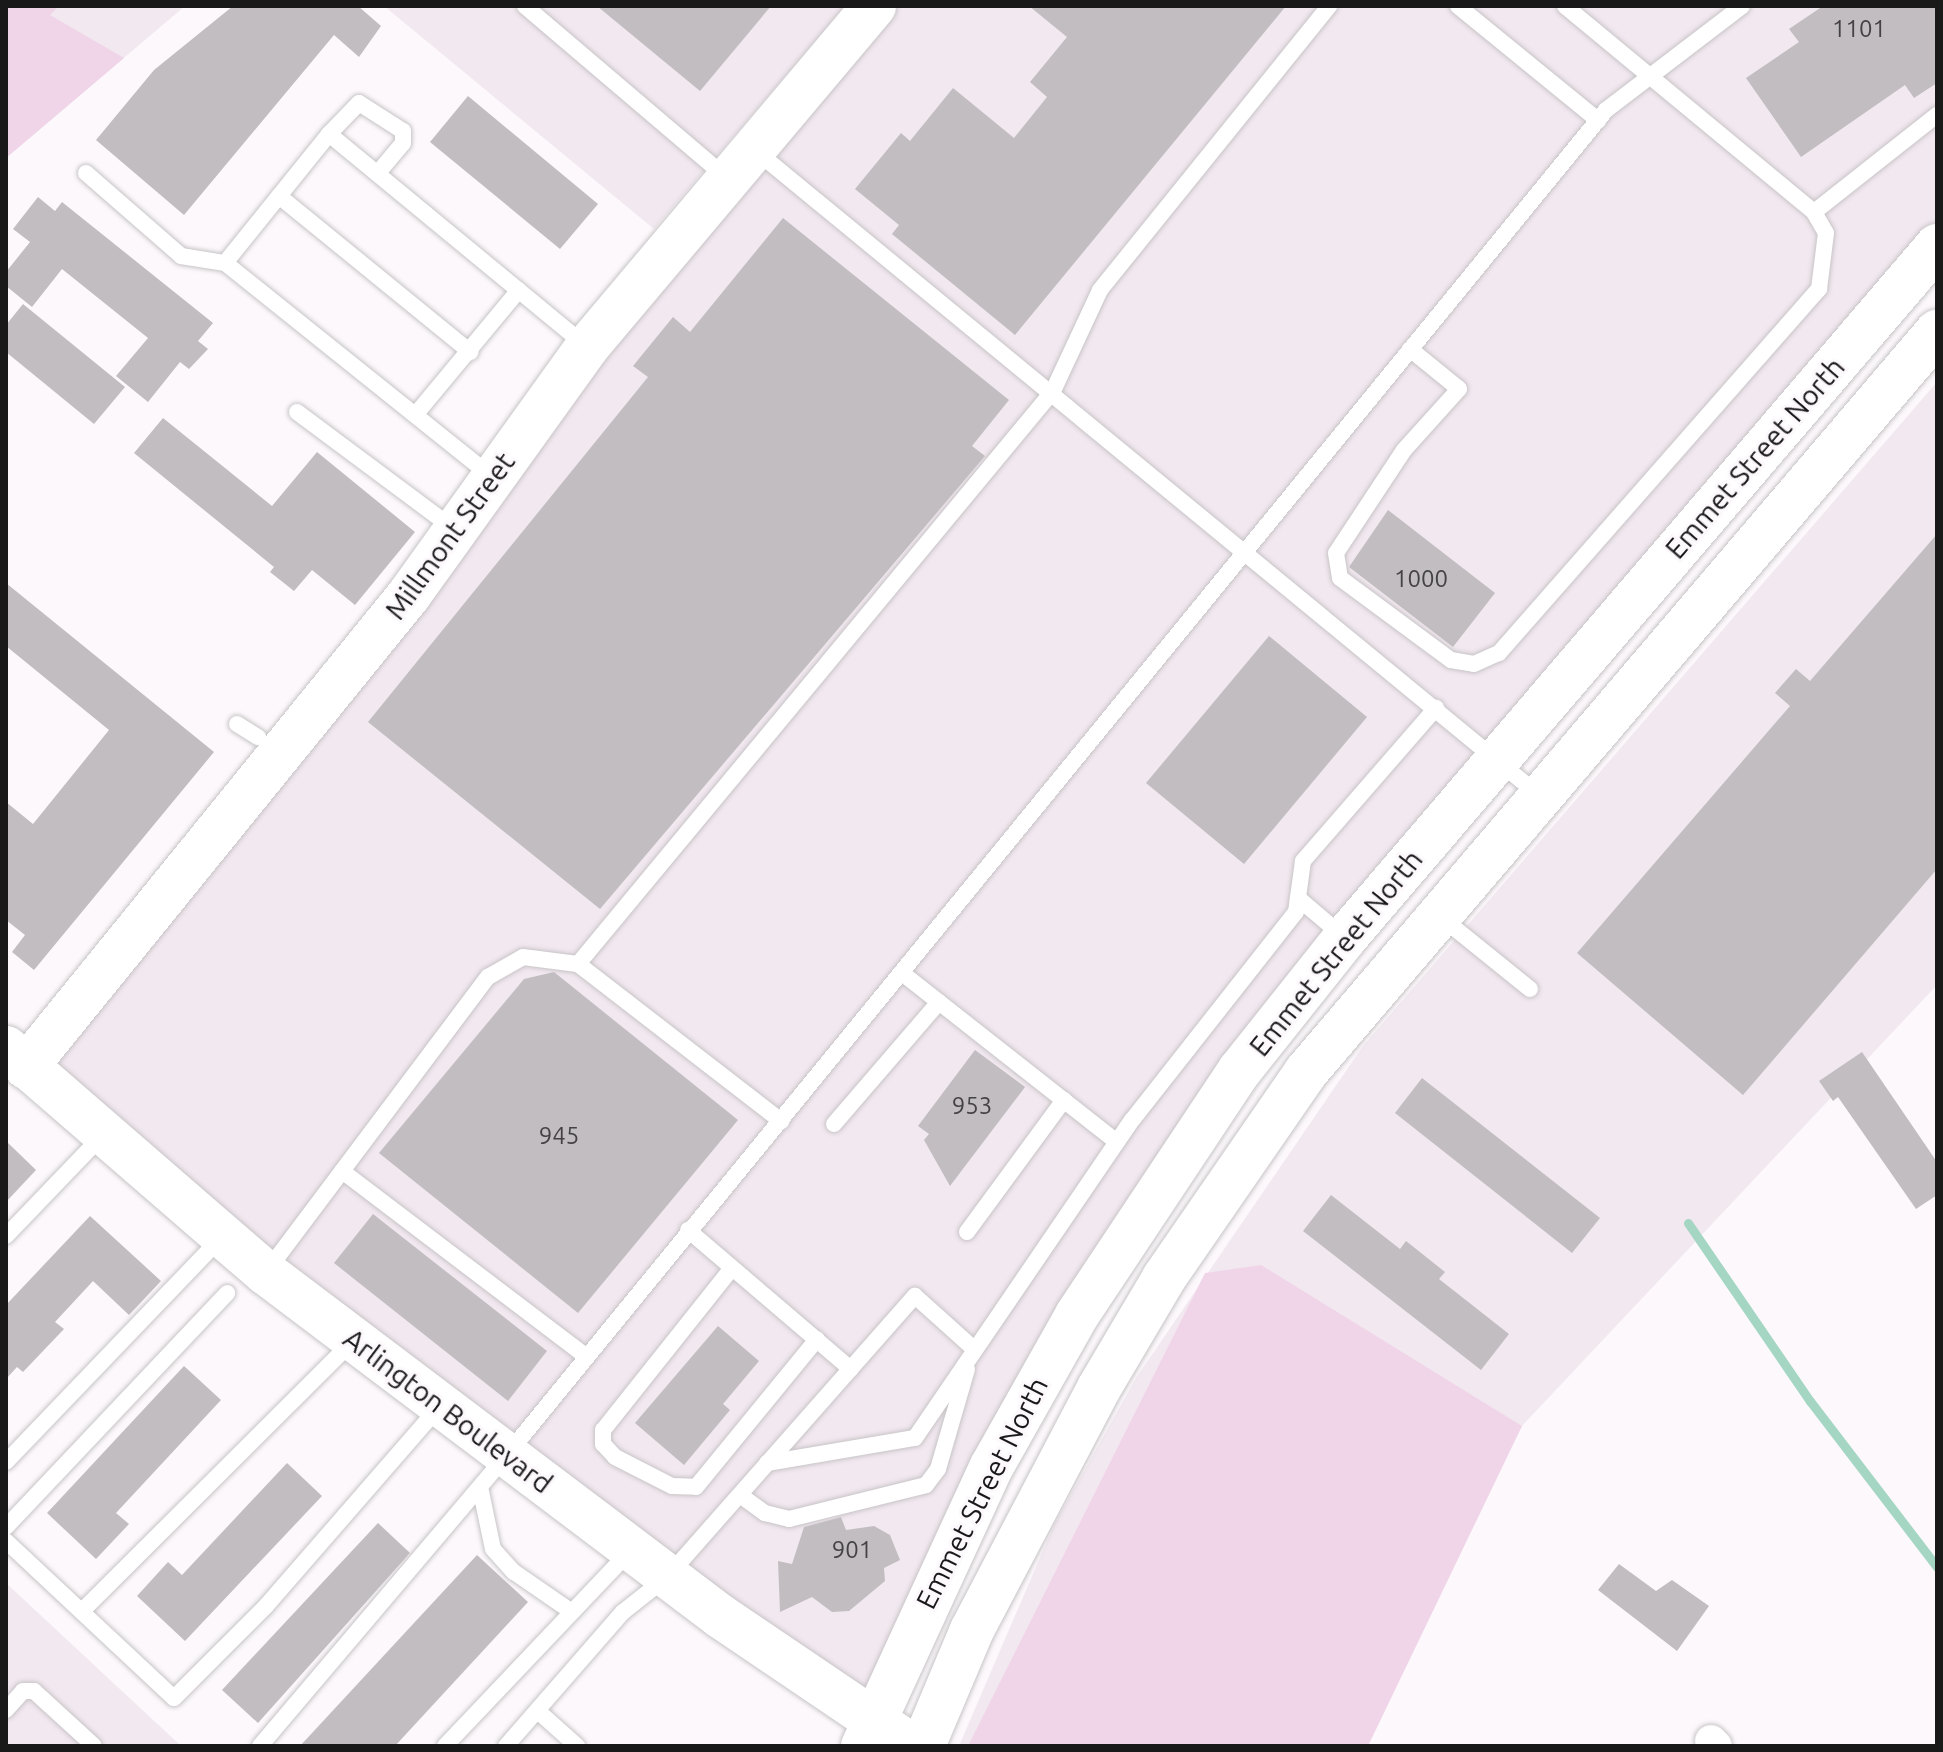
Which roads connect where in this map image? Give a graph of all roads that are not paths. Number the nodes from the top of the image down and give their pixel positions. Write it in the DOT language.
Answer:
graph roads {
  1 [pos="525,6"];
  2 [pos="874,6"];
  3 [pos="1329,6"];
  4 [pos="1458,6"];
  5 [pos="1565,6"];
  6 [pos="1742,6"];
  7 [pos="1647,75"];
  8 [pos="1937,115"];
  9 [pos="1598,120"];
  10 [pos="329,134"];
  11 [pos="743,166"];
  12 [pos="86,173"];
  13 [pos="377,174"];
  14 [pos="279,196"];
  15 [pos="1814,212"];
  16 [pos="1937,246"];
  17 [pos="225,263"];
  18 [pos="519,290"];
  19 [pos="1937,332"];
  20 [pos="587,347"];
  21 [pos="1410,349"];
  22 [pos="470,352"];
  23 [pos="1053,391"];
  24 [pos="297,412"];
  25 [pos="416,414"];
  26 [pos="492,477"];
  27 [pos="455,530"];
  28 [pos="1246,550"];
  29 [pos="1436,708"];
  30 [pos="237,724"];
  31 [pos="258,737"];
  32 [pos="1497,760"];
  33 [pos="1539,795"];
  34 [pos="1298,898"];
  35 [pos="1437,914"];
  36 [pos="1345,938"];
  37 [pos="578,964"];
  38 [pos="902,973"];
  39 [pos="1530,989"];
  40 [pos="939,1002"];
  41 [pos="16,1058"];
  42 [pos="1064,1100"];
  43 [pos="781,1121"];
  44 [pos="834,1124"];
  45 [pos="104,1134"];
  46 [pos="1117,1142"];
  47 [pos="342,1171"];
  48 [pos="688,1230"];
  49 [pos="967,1232"];
  50 [pos="223,1235"];
  51 [pos="6,1236"];
  52 [pos="732,1268"];
  53 [pos="266,1273"];
  54 [pos="227,1293"];
  55 [pos="817,1339"];
  56 [pos="354,1340"];
  57 [pos="974,1349"];
  58 [pos="586,1356"];
  59 [pos="851,1369"];
  60 [pos="440,1406"];
  61 [pos="6,1462"];
  62 [pos="767,1463"];
  63 [pos="493,1472"];
  64 [pos="740,1495"];
  65 [pos="6,1527"];
  66 [pos="6,1541"];
  67 [pos="631,1550"];
  68 [pos="667,1577"];
  69 [pos="82,1611"];
  70 [pos="572,1612"];
  71 [pos="6,1710"];
  72 [pos="540,1713"];
  73 [pos="868,1733"];
  74 [pos="94,1746"];
  75 [pos="260,1746"];
  76 [pos="445,1746"];
  77 [pos="506,1746"];
  78 [pos="577,1746"];
  79 [pos="912,1746"];
  80 [pos="923,1746"];
  1 -- 11 [label="lane"];
  2 -- 11 [label="main road, Millmont Street"];
  3 -- 23 [label="lane"];
  4 -- 9 [label="lane"];
  5 -- 7 [label="lane"];
  6 -- 7 [label="lane"];
  7 -- 9 [label="lane"];
  7 -- 15 [label="lane"];
  8 -- 15 [label="lane"];
  9 -- 21 [label="lane"];
  10 -- 13 [label="lane"];
  10 -- 13 [label="lane"];
  10 -- 14 [label="lane"];
  11 -- 20 [label="main road, Millmont Street"];
  11 -- 23 [label="lane"];
  12 -- 17 [label="lane"];
  13 -- 18 [label="lane"];
  14 -- 17 [label="lane"];
  14 -- 22 [label="lane"];
  15 -- 21 [label="lane"];
  16 -- 32 [label="main road, Emmet Street North"];
  17 -- 25 [label="lane"];
  18 -- 20 [label="lane"];
  18 -- 22 [label="lane"];
  19 -- 33 [label="main road, Emmet Street North"];
  20 -- 26 [label="main road, Millmont Street"];
  21 -- 28 [label="lane"];
  22 -- 25 [label="lane"];
  23 -- 28 [label="lane"];
  23 -- 37 [label="lane"];
  24 -- 27 [label="lane"];
  25 -- 26 [label="lane"];
  26 -- 27 [label="main road, Millmont Street"];
  27 -- 41 [label="main road, Millmont Street"];
  28 -- 29 [label="lane"];
  28 -- 38 [label="lane"];
  29 -- 32 [label="lane"];
  29 -- 34 [label="lane"];
  30 -- 31 [label="lane"];
  32 -- 33 [label="lane"];
  32 -- 36 [label="main road, Emmet Street North"];
  33 -- 35 [label="main road, Emmet Street North"];
  34 -- 36 [label="lane"];
  34 -- 46 [label="lane"];
  35 -- 39 [label="lane"];
  35 -- 80 [label="main road, Emmet Street North"];
  36 -- 73 [label="main road, Emmet Street North"];
  37 -- 43 [label="lane"];
  37 -- 47 [label="lane"];
  38 -- 40 [label="lane"];
  38 -- 43 [label="lane"];
  40 -- 42 [label="lane"];
  40 -- 44 [label="lane"];
  41 -- 45 [label="main road, Arlington Boulevard"];
  42 -- 46 [label="lane"];
  42 -- 49 [label="lane"];
  43 -- 48 [label="lane"];
  45 -- 50 [label="main road, Arlington Boulevard"];
  45 -- 51 [label="lane"];
  46 -- 57 [label="lane"];
  47 -- 53 [label="lane"];
  47 -- 58 [label="lane"];
  48 -- 52 [label="lane"];
  48 -- 58 [label="lane"];
  50 -- 53 [label="main road, Arlington Boulevard"];
  50 -- 61 [label="lane"];
  52 -- 55 [label="lane"];
  52 -- 55 [label="lane"];
  53 -- 56 [label="main road, Arlington Boulevard"];
  54 -- 65 [label="lane"];
  55 -- 59 [label="lane"];
  56 -- 60 [label="main road, Arlington Boulevard"];
  56 -- 69 [label="lane"];
  57 -- 59 [label="lane"];
  57 -- 62 [label="lane"];
  57 -- 64 [label="lane"];
  58 -- 63 [label="lane"];
  59 -- 62 [label="lane"];
  60 -- 63 [label="main road, Arlington Boulevard"];
  60 -- 69 [label="lane"];
  62 -- 64 [label="lane"];
  63 -- 67 [label="main road, Arlington Boulevard"];
  63 -- 70 [label="lane"];
  63 -- 75 [label="lane"];
  64 -- 68 [label="lane"];
  66 -- 69 [label="lane"];
  67 -- 68 [label="main road, Arlington Boulevard"];
  67 -- 70 [label="lane"];
  68 -- 72 [label="lane"];
  68 -- 73 [label="main road, Arlington Boulevard"];
  70 -- 76 [label="lane"];
  71 -- 74 [label="lane"];
  72 -- 77 [label="lane"];
  72 -- 78 [label="lane"];
  73 -- 79 [label="main road, Arlington Boulevard"];
}
